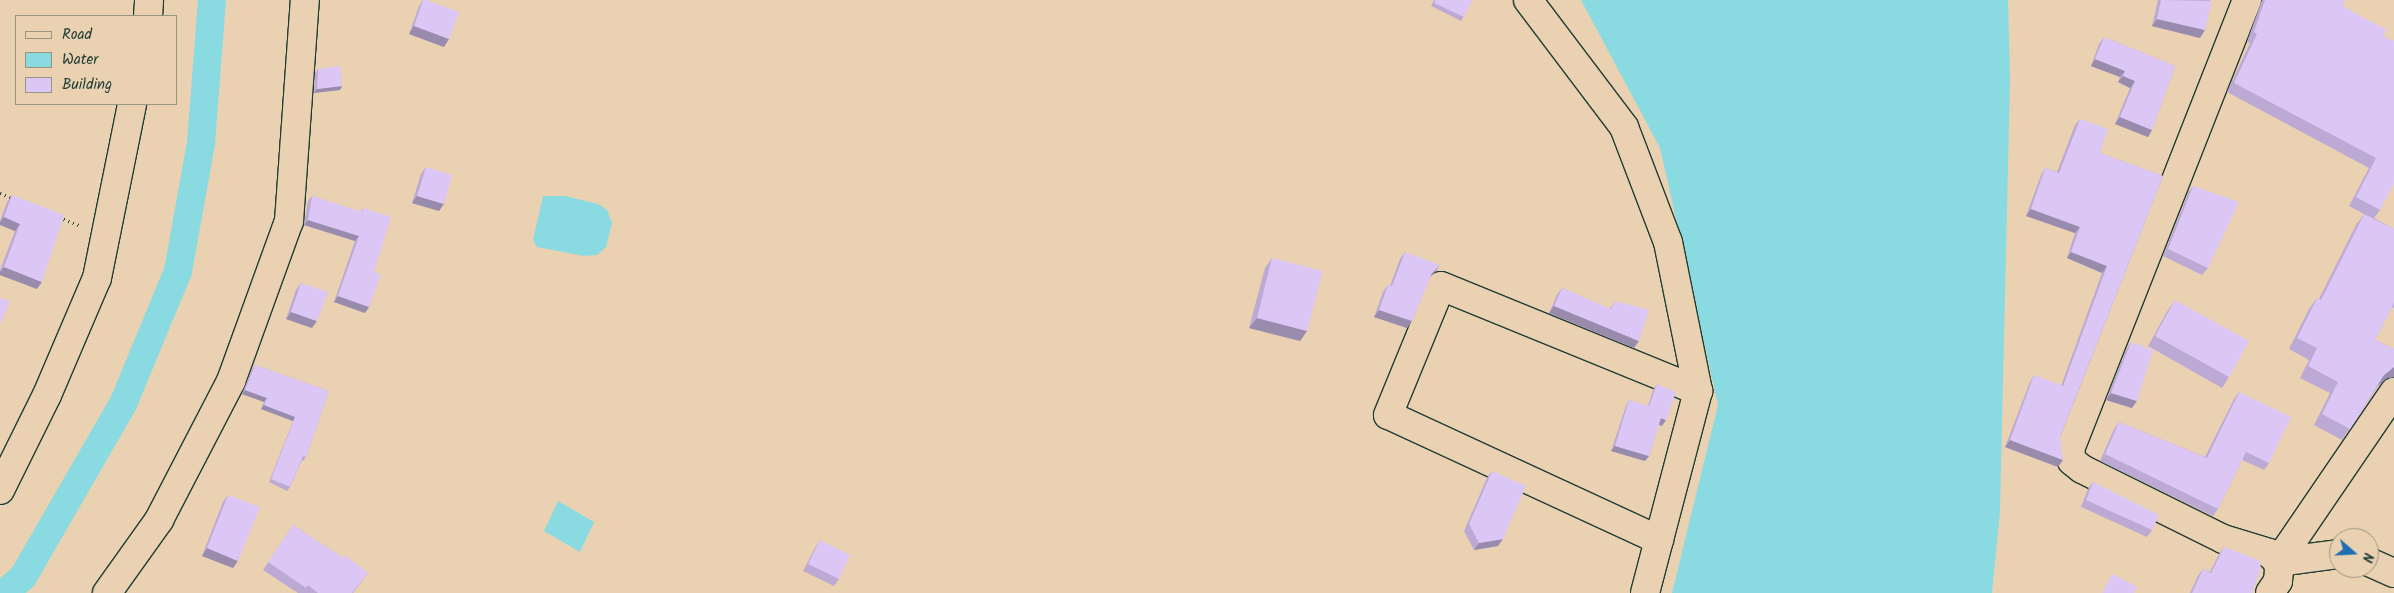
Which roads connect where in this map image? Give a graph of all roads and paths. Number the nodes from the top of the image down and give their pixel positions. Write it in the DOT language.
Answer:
graph roads {
  1 [pos="149,0"];
  2 [pos="305,0"];
  3 [pos="1528,0"];
  4 [pos="2246,0"];
  5 [pos="148,15"];
  6 [pos="132,105"];
  7 [pos="0,193"];
  8 [pos="18,200"];
  9 [pos="52,214"];
  10 [pos="105,236"];
  11 [pos="1698,391"];
  12 [pos="2394,392"];
  13 [pos="0,490"];
  14 [pos="1658,540"];
  15 [pos="2329,555"];
  16 [pos="2278,562"];
  17 [pos="2379,566"];
  18 [pos="2394,573"];
  19 [pos="107,593"];
  20 [pos="1645,593"];
  21 [pos="2270,593"];
  1 -- 5 [label="street"];
  2 -- 19 [label="street"];
  3 -- 11 [label="street"];
  4 -- 16 [label="street"];
  6 -- 10 [label="street"];
  7 -- 8 [label="path"];
  9 -- 10 [label="path"];
  10 -- 13 [label="street"];
  11 -- 14 [label="street"];
  11 -- 14 [label="street"];
  12 -- 16 [label="street"];
  14 -- 20 [label="street"];
  15 -- 16 [label="street"];
  16 -- 21 [label="street"];
  17 -- 18 [label="street"];
}
